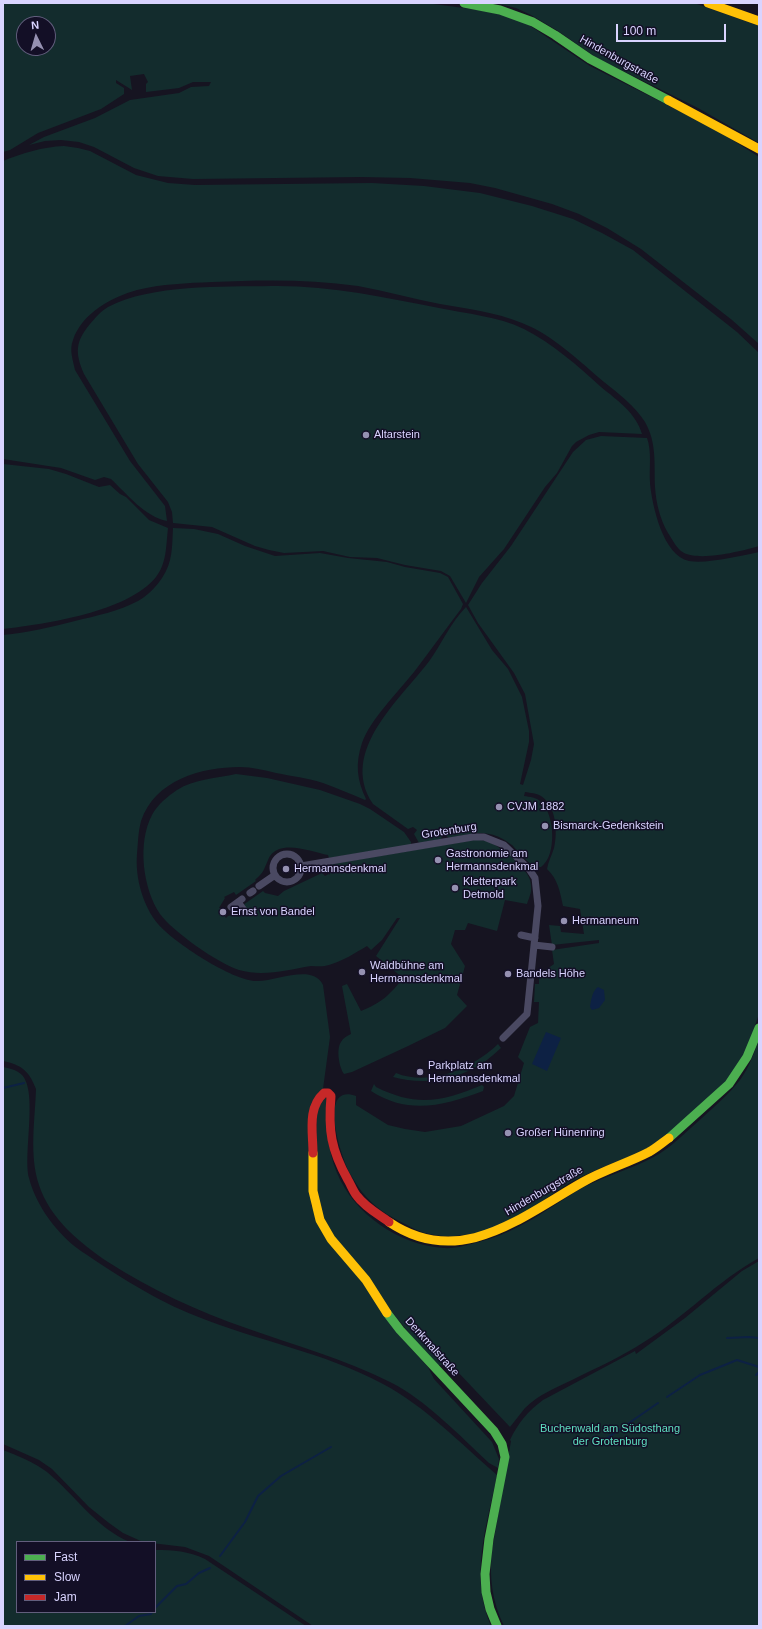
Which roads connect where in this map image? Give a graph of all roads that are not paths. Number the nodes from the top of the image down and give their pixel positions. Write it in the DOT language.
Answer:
graph roads {
  1 [pos="464,3"];
  2 [pos="708,3"];
  3 [pos="759,21"];
  4 [pos="759,149"];
  5 [pos="301,866"];
  6 [pos="275,875"];
  7 [pos="250,893"];
  8 [pos="231,907"];
  9 [pos="244,910"];
  10 [pos="521,935"];
  11 [pos="534,942"];
  12 [pos="552,948"];
  13 [pos="759,1028"];
  14 [pos="503,1038"];
  15 [pos="328,1093"];
  16 [pos="497,1626"];
  1 -- 4 [label="main road, Hindenburgstraße"];
  2 -- 3 [label="main road"];
  5 -- 6 [label="street"];
  5 -- 6 [label="street"];
  5 -- 11 [label="street, Grotenburg"];
  6 -- 7 [label="street"];
  7 -- 8 [label="street"];
  7 -- 9 [label="street"];
  10 -- 11 [label="street"];
  11 -- 12 [label="street"];
  11 -- 14 [label="street, Grotenburg"];
  13 -- 15 [label="main road, Hindenburgstraße"];
  15 -- 16 [label="main road, Denkmalstraße"];
}
